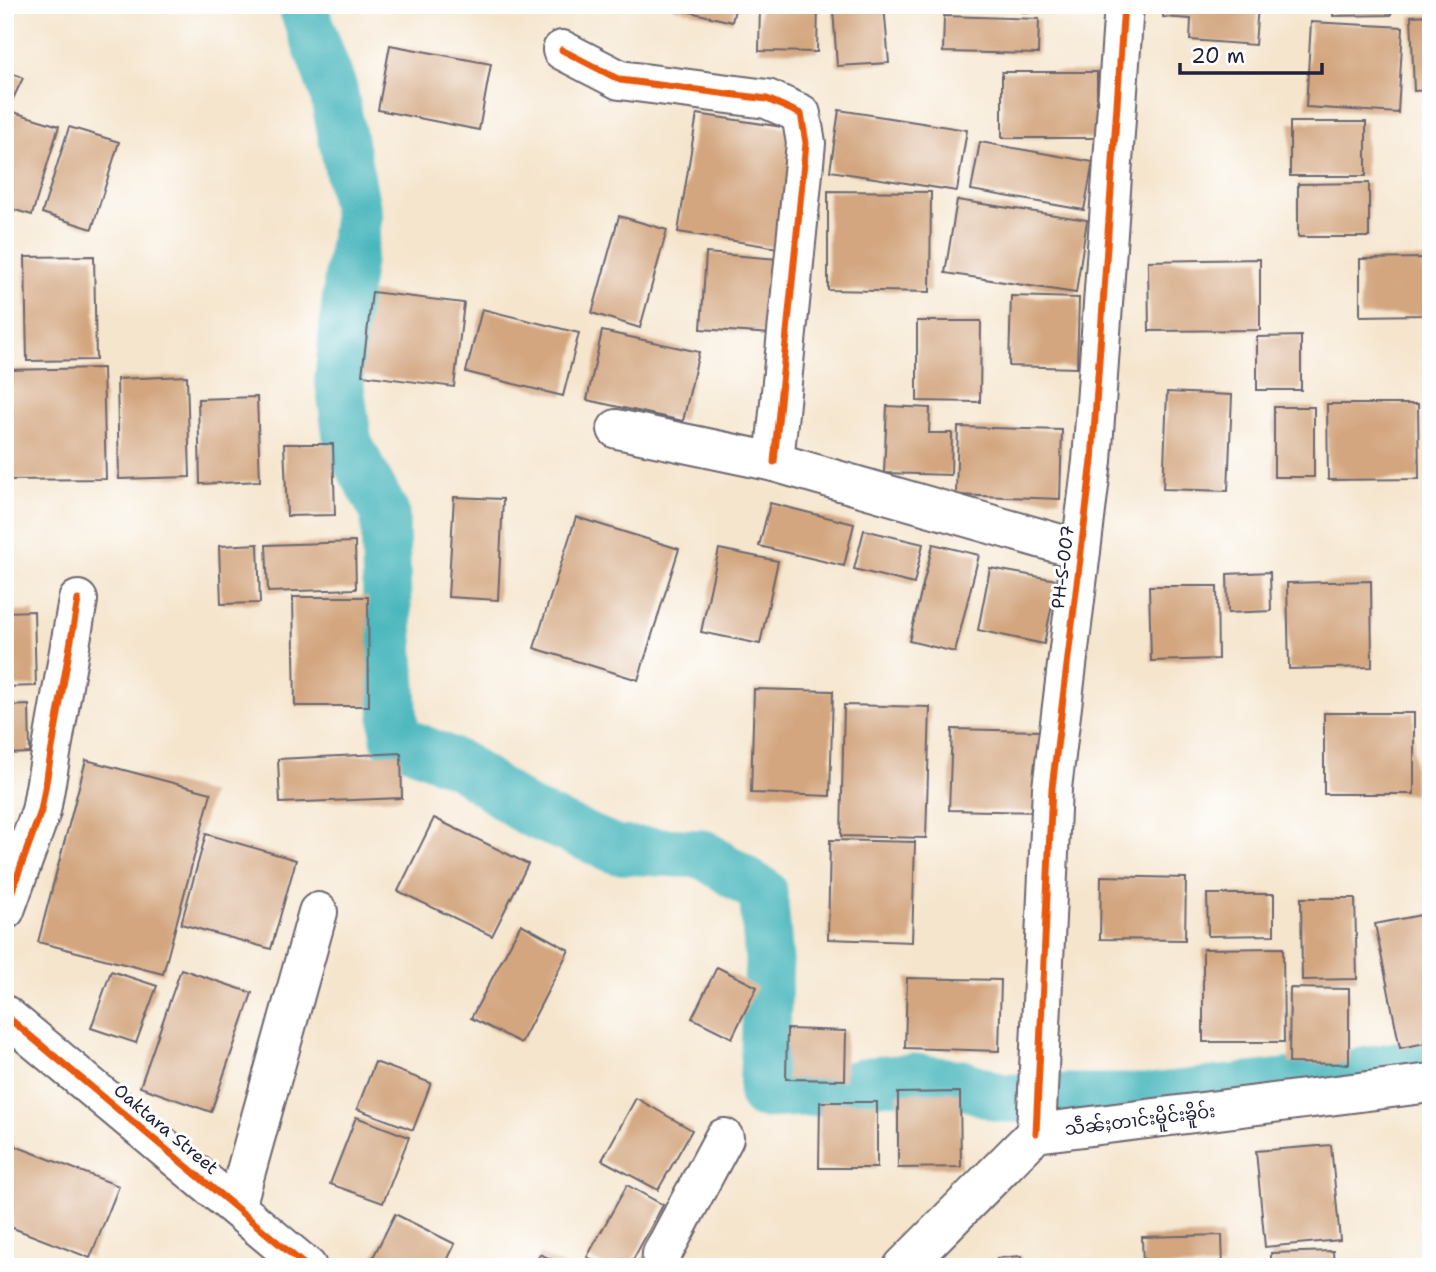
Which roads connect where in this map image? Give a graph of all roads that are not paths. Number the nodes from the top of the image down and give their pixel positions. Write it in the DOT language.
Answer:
graph roads {
  1 [pos="1124,5"];
  2 [pos="562,50"];
  3 [pos="617,429"];
  4 [pos="774,462"];
  5 [pos="1081,550"];
  6 [pos="78,600"];
  7 [pos="5,910"];
  8 [pos="318,912"];
  9 [pos="5,1015"];
  10 [pos="1431,1083"];
  11 [pos="1037,1106"];
  12 [pos="724,1138"];
  13 [pos="236,1207"];
  14 [pos="307,1267"];
  15 [pos="661,1267"];
  16 [pos="903,1267"];
  1 -- 5 [label="street, PH-S-007"];
  2 -- 4 [label="street"];
  3 -- 4 [label="street"];
  4 -- 5 [label="street"];
  5 -- 11 [label="street, PH-S-007"];
  6 -- 7 [label="street"];
  8 -- 13 [label="street"];
  9 -- 13 [label="street, Oaktara Street"];
  10 -- 11 [label="street, သဵၼ်ႈတၢင်းမိူင်းၶိူဝ်း"];
  11 -- 16 [label="street"];
  12 -- 15 [label="street"];
  13 -- 14 [label="street, Oaktara Street"];
}
